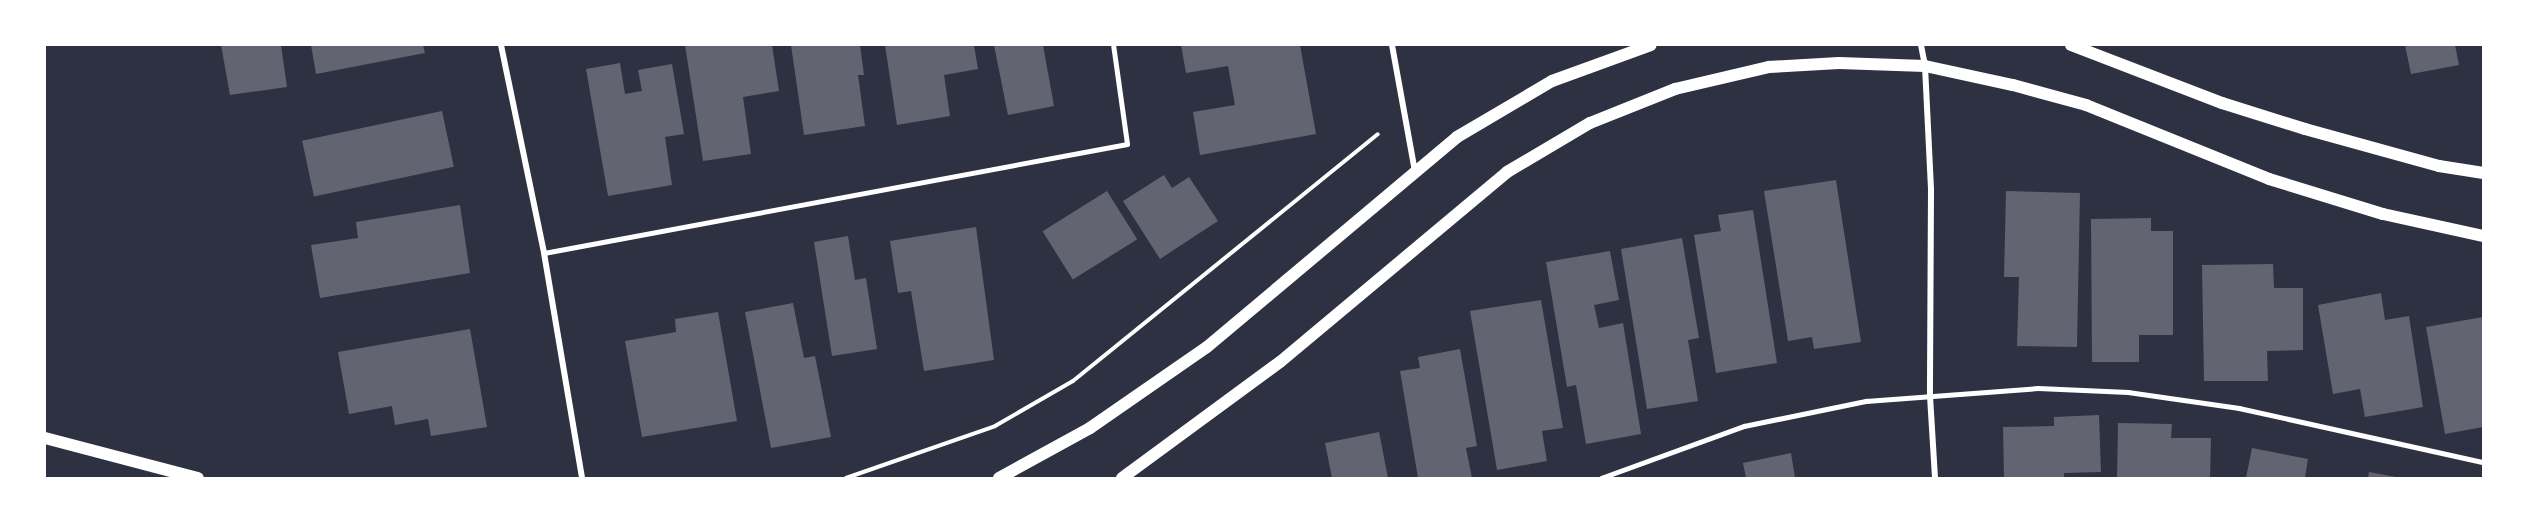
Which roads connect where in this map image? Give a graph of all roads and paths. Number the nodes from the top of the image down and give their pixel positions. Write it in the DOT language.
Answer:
graph roads {
  1 [pos="501,45"];
  2 [pos="1113,45"];
  3 [pos="1392,45"];
  4 [pos="1651,45"];
  5 [pos="1921,45"];
  6 [pos="2071,45"];
  7 [pos="1925,66"];
  8 [pos="1378,134"];
  9 [pos="1415,171"];
  10 [pos="2483,173"];
  11 [pos="2483,236"];
  12 [pos="544,253"];
  13 [pos="1930,396"];
  14 [pos="45,438"];
  15 [pos="2483,462"];
  16 [pos="198,478"];
  17 [pos="582,478"];
  18 [pos="846,478"];
  19 [pos="999,478"];
  20 [pos="1122,478"];
  21 [pos="1601,478"];
  22 [pos="1935,478"];
  1 -- 12 [label="street"];
  2 -- 12 [label="lane"];
  3 -- 9 [label="street"];
  4 -- 9 [label="main road"];
  5 -- 7 [label="street"];
  6 -- 10 [label="main road"];
  7 -- 11 [label="main road"];
  7 -- 13 [label="street"];
  7 -- 20 [label="main road"];
  8 -- 18 [label="path"];
  9 -- 19 [label="main road"];
  12 -- 17 [label="street"];
  13 -- 15 [label="lane"];
  13 -- 21 [label="lane"];
  13 -- 22 [label="street"];
  14 -- 16 [label="main road"];
}
